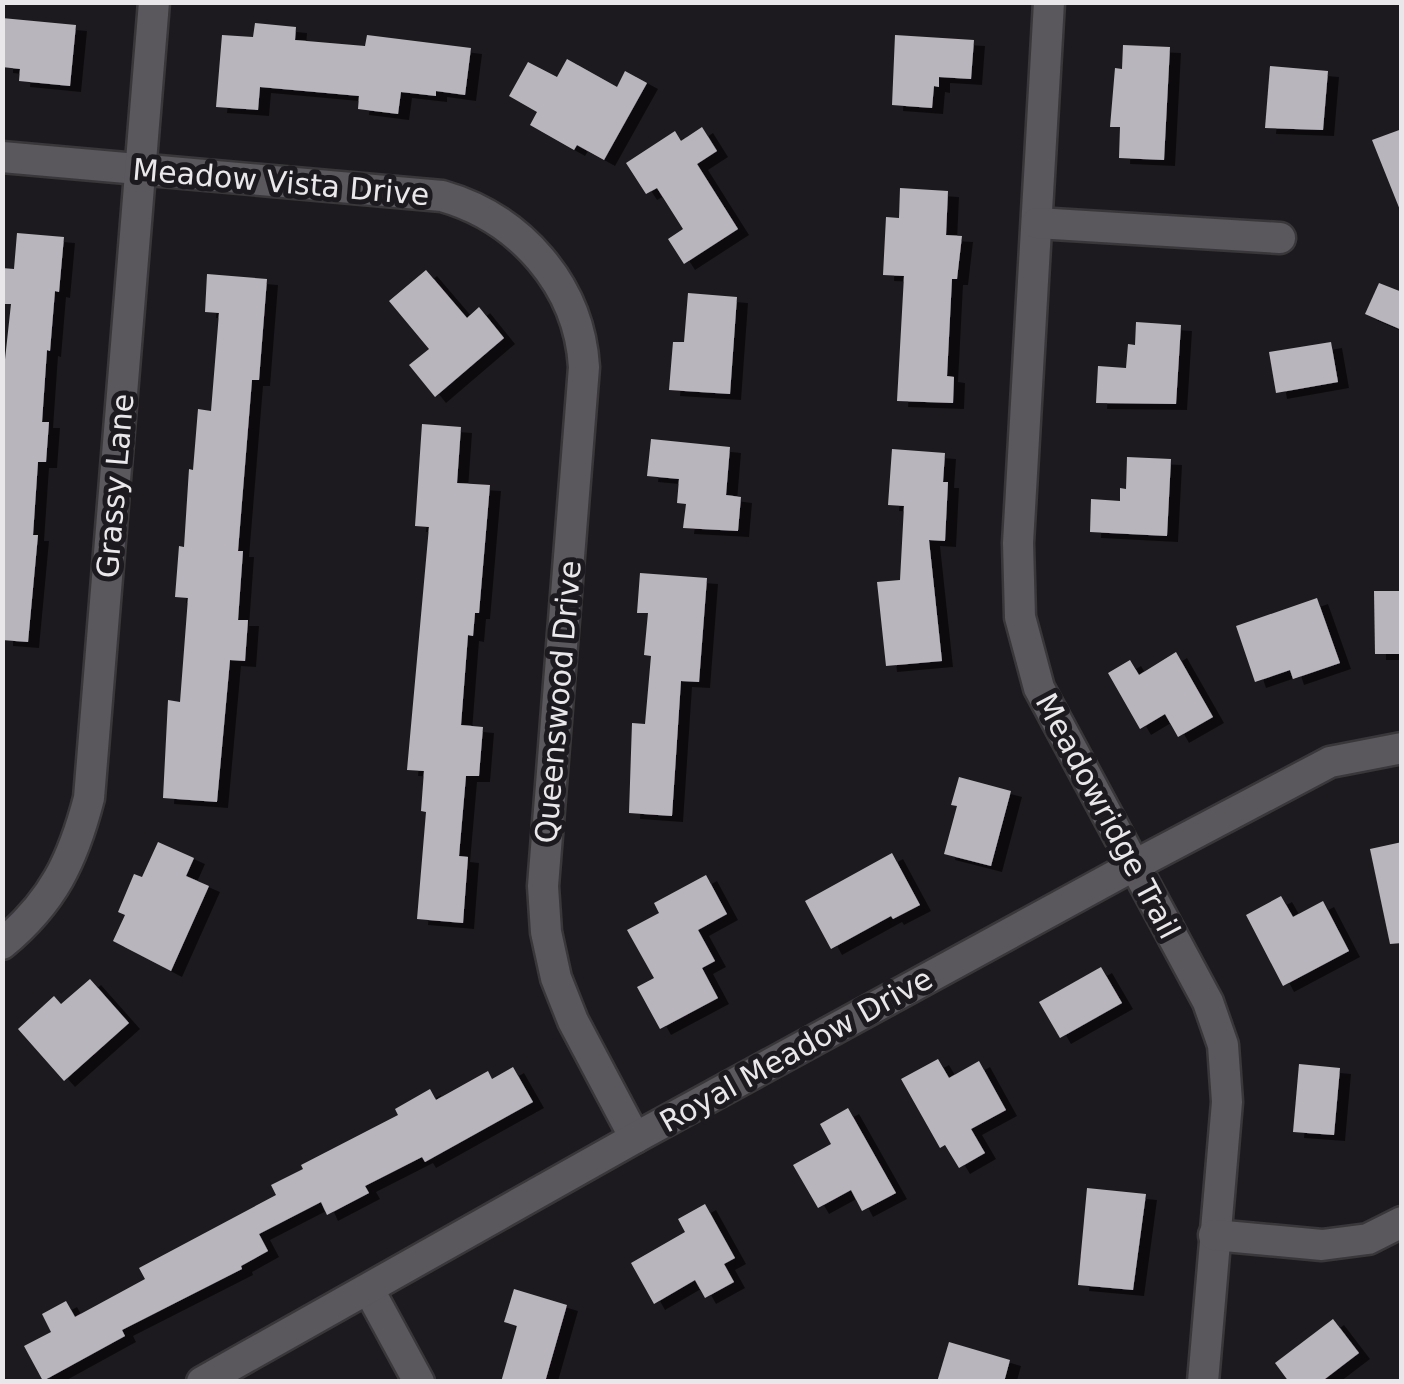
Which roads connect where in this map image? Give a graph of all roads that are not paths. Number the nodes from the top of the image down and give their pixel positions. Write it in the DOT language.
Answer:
graph roads {
  1 [pos="154,2"];
  2 [pos="1050,2"];
  3 [pos="2,157"];
  4 [pos="140,169"];
  5 [pos="1037,222"];
  6 [pos="1280,238"];
  7 [pos="540,258"];
  8 [pos="1402,748"];
  9 [pos="1133,866"];
  10 [pos="3,944"];
  11 [pos="635,1138"];
  12 [pos="1402,1222"];
  13 [pos="1214,1235"];
  14 [pos="369,1290"];
  15 [pos="202,1382"];
  16 [pos="419,1382"];
  17 [pos="1203,1382"];
  1 -- 4 [label="street, Grassy Lane"];
  2 -- 5 [label="street, Meadowridge Trail"];
  3 -- 4 [label="street, Meadow Vista Drive"];
  4 -- 7 [label="street, Meadow Vista Drive"];
  4 -- 10 [label="street, Grassy Lane"];
  5 -- 6 [label="street"];
  5 -- 9 [label="street, Meadowridge Trail"];
  7 -- 11 [label="street, Queenswood Drive"];
  8 -- 9 [label="street, Royal Meadow Drive"];
  9 -- 11 [label="street, Royal Meadow Drive"];
  9 -- 13 [label="street, Meadowridge Trail"];
  11 -- 14 [label="street, Royal Meadow Drive"];
  12 -- 13 [label="street"];
  13 -- 17 [label="street, Meadowridge Trail"];
  14 -- 15 [label="street, Royal Meadow Drive"];
  14 -- 16 [label="street"];
}
